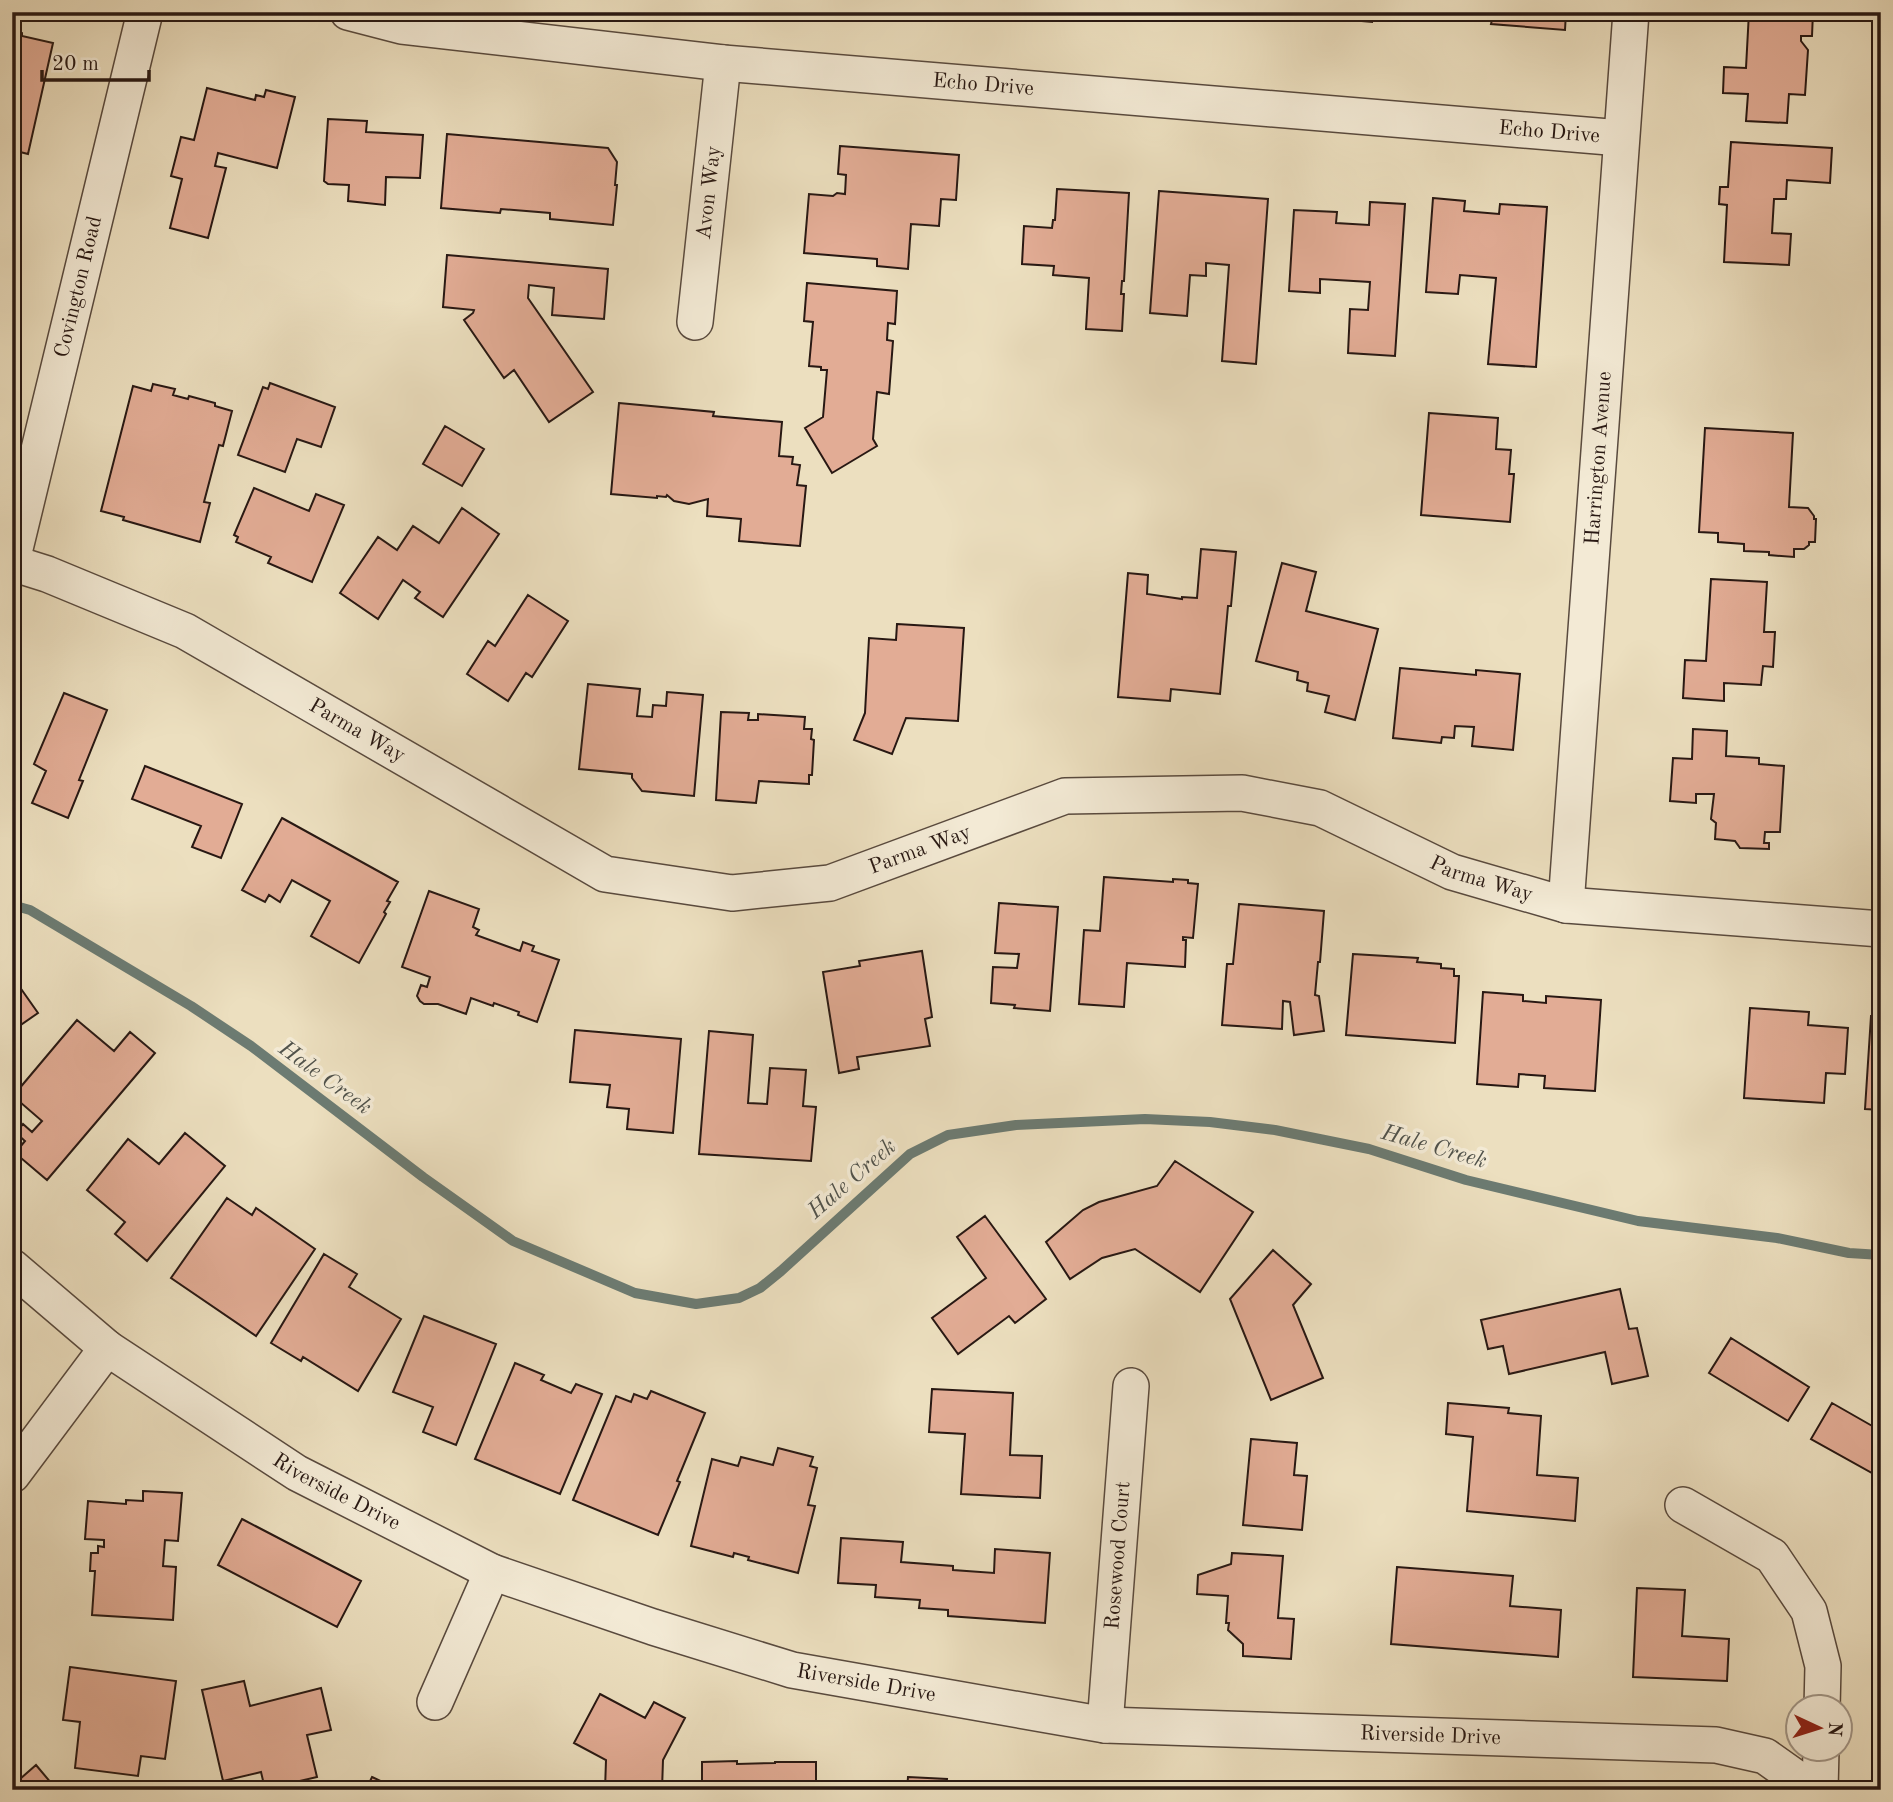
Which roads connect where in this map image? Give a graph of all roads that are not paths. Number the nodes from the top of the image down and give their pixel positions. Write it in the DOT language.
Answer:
graph roads {
  1 [pos="145,12"];
  2 [pos="348,12"];
  3 [pos="1631,12"];
  4 [pos="723,63"];
  5 [pos="1620,138"];
  6 [pos="695,322"];
  7 [pos="12,562"];
  8 [pos="1566,905"];
  9 [pos="1881,929"];
  10 [pos="12,1267"];
  11 [pos="107,1348"];
  12 [pos="1132,1386"];
  13 [pos="12,1475"];
  14 [pos="1683,1505"];
  15 [pos="492,1572"];
  16 [pos="1822,1694"];
  17 [pos="435,1702"];
  18 [pos="1105,1725"];
  19 [pos="1821,1764"];
  20 [pos="1813,1790"];
  21 [pos="1820,1790"];
  1 -- 7 [label="street, Covington Road"];
  2 -- 4 [label="street, Echo Drive"];
  3 -- 5 [label="street, Harrington Avenue"];
  4 -- 5 [label="street, Echo Drive"];
  4 -- 6 [label="street, Avon Way"];
  5 -- 8 [label="street, Harrington Avenue"];
  7 -- 8 [label="street, Parma Way"];
  8 -- 9 [label="street, Parma Way"];
  10 -- 11 [label="street, Riverside Drive"];
  11 -- 13 [label="street"];
  11 -- 15 [label="street, Riverside Drive"];
  12 -- 18 [label="street, Rosewood Court"];
  14 -- 16 [label="street"];
  15 -- 17 [label="street"];
  15 -- 18 [label="street, Riverside Drive"];
  18 -- 20 [label="street, Riverside Drive"];
  19 -- 21 [label="street"];
}
